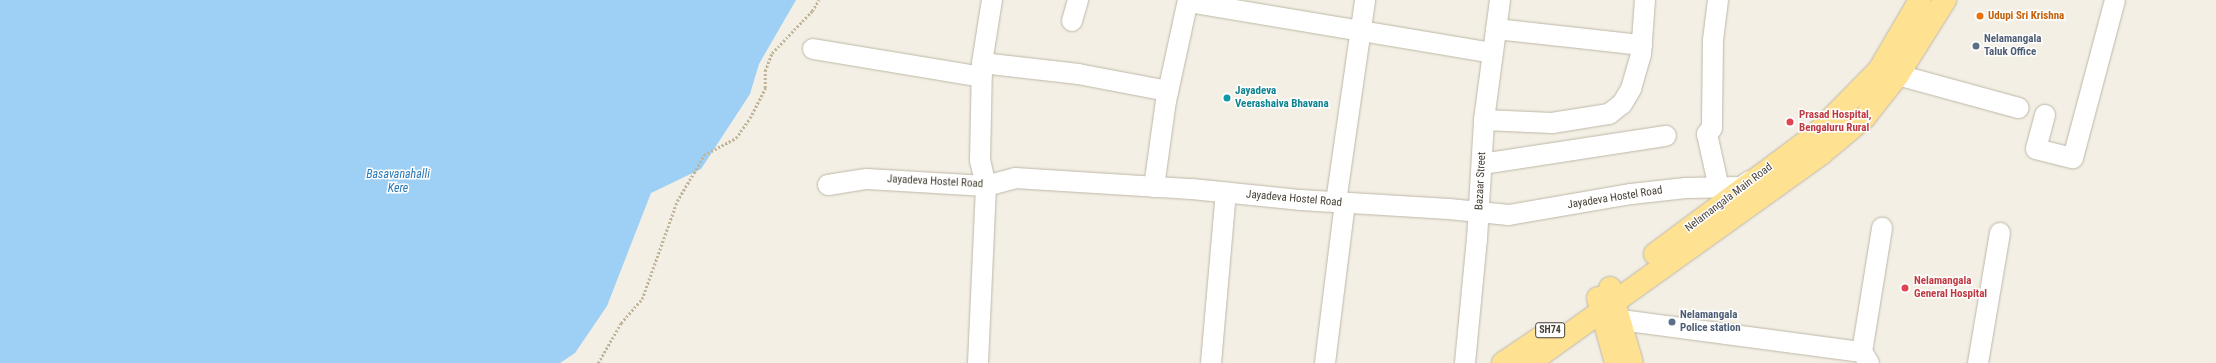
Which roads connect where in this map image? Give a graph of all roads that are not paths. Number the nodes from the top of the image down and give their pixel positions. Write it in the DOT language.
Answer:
graph roads {
  1 [pos="992,0"];
  2 [pos="1078,0"];
  3 [pos="1365,0"];
  4 [pos="1500,0"];
  5 [pos="1645,0"];
  6 [pos="1718,0"];
  7 [pos="1920,0"];
  8 [pos="1945,0"];
  9 [pos="2115,0"];
  10 [pos="1188,1"];
  11 [pos="1072,21"];
  12 [pos="1496,29"];
  13 [pos="1358,32"];
  14 [pos="1642,46"];
  15 [pos="813,49"];
  16 [pos="1493,53"];
  17 [pos="982,70"];
  18 [pos="1898,75"];
  19 [pos="1168,91"];
  20 [pos="2019,108"];
  21 [pos="2045,115"];
  22 [pos="1484,120"];
  23 [pos="1666,136"];
  24 [pos="1482,164"];
  25 [pos="1756,177"];
  26 [pos="828,185"];
  27 [pos="986,186"];
  28 [pos="1154,187"];
  29 [pos="1719,188"];
  30 [pos="1226,193"];
  31 [pos="1340,203"];
  32 [pos="1479,214"];
  33 [pos="1882,228"];
  34 [pos="2000,233"];
  35 [pos="1609,303"];
  36 [pos="1866,357"];
  37 [pos="978,363"];
  38 [pos="1212,363"];
  39 [pos="1325,363"];
  40 [pos="1465,363"];
  41 [pos="1503,363"];
  42 [pos="1529,363"];
  43 [pos="1616,363"];
  44 [pos="1632,363"];
  45 [pos="1978,363"];
  1 -- 17 [label="street"];
  2 -- 11 [label="street"];
  3 -- 13 [label="street"];
  4 -- 12 [label="street, Bazaar Street"];
  5 -- 14 [label="street"];
  6 -- 29 [label="street"];
  7 -- 25 [label="main road, Nelamangala Main Road"];
  8 -- 18 [label="main road"];
  9 -- 21 [label="street"];
  10 -- 13 [label="street"];
  10 -- 19 [label="street"];
  12 -- 14 [label="street"];
  12 -- 16 [label="street, Bazaar Street"];
  13 -- 16 [label="street"];
  13 -- 31 [label="street"];
  14 -- 22 [label="street"];
  15 -- 17 [label="street"];
  16 -- 22 [label="street, Bazaar Street"];
  17 -- 19 [label="street"];
  17 -- 27 [label="street"];
  18 -- 20 [label="street"];
  18 -- 35 [label="main road"];
  19 -- 28 [label="street"];
  22 -- 24 [label="street, Bazaar Street"];
  23 -- 24 [label="street"];
  24 -- 32 [label="street, Bazaar Street"];
  25 -- 29 [label="street, Jayadeva Hostel Road"];
  25 -- 35 [label="main road, Nelamangala Main Road"];
  26 -- 27 [label="street, Jayadeva Hostel Road"];
  27 -- 28 [label="street, Jayadeva Hostel Road"];
  27 -- 37 [label="street"];
  28 -- 30 [label="street, Jayadeva Hostel Road"];
  29 -- 32 [label="street, Jayadeva Hostel Road"];
  30 -- 31 [label="street, Jayadeva Hostel Road"];
  30 -- 38 [label="street"];
  31 -- 32 [label="street, Jayadeva Hostel Road"];
  31 -- 39 [label="street"];
  32 -- 40 [label="street, Bazaar Street"];
  33 -- 36 [label="street"];
  34 -- 45 [label="street"];
  35 -- 36 [label="street"];
  35 -- 41 [label="main road, Nelamangala Main Road / SH74"];
  35 -- 42 [label="main road, SH74"];
  35 -- 43 [label="main road"];
  35 -- 44 [label="main road"];
}
